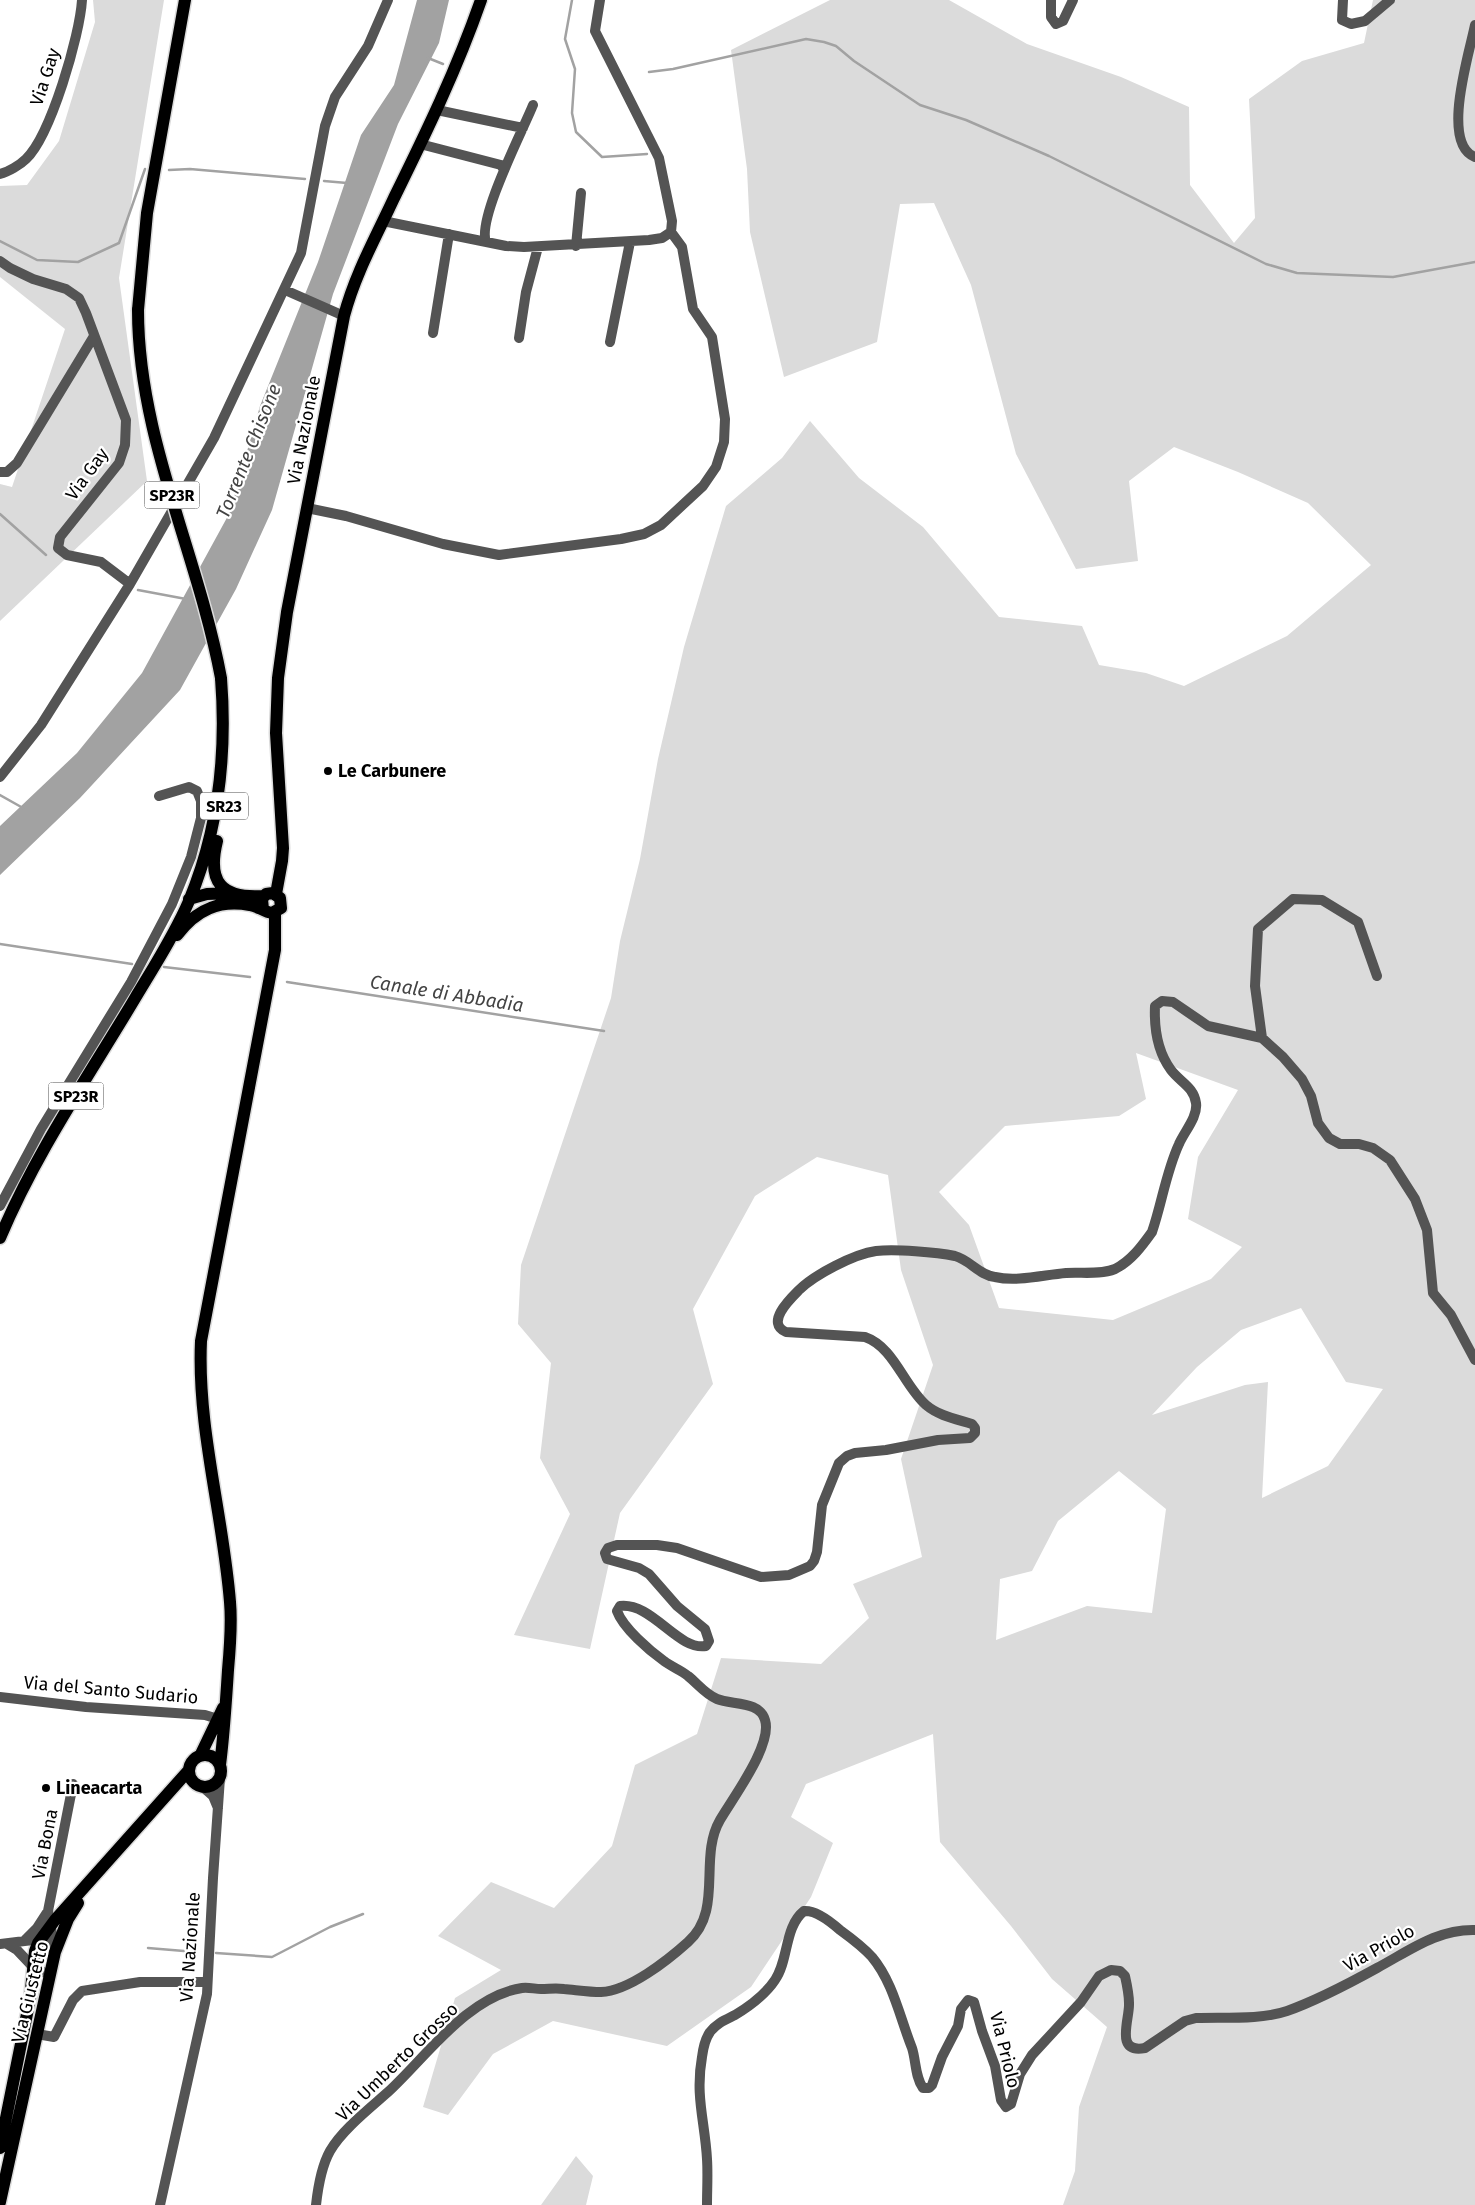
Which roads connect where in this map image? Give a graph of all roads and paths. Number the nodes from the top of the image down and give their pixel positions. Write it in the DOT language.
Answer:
graph roads {
  1 [pos="82,0"];
  2 [pos="185,0"];
  3 [pos="388,0"];
  4 [pos="481,0"];
  5 [pos="600,0"];
  6 [pos="1051,0"];
  7 [pos="1073,0"];
  8 [pos="1343,0"];
  9 [pos="1390,0"];
  10 [pos="1475,25"];
  11 [pos="533,105"];
  12 [pos="437,110"];
  13 [pos="523,128"];
  14 [pos="420,144"];
  15 [pos="1475,156"];
  16 [pos="504,170"];
  17 [pos="0,174"];
  18 [pos="581,193"];
  19 [pos="384,221"];
  20 [pos="671,232"];
  21 [pos="449,234"];
  22 [pos="486,242"];
  23 [pos="630,242"];
  24 [pos="576,246"];
  25 [pos="538,247"];
  26 [pos="0,261"];
  27 [pos="285,290"];
  28 [pos="344,316"];
  29 [pos="433,333"];
  30 [pos="94,336"];
  31 [pos="519,338"];
  32 [pos="610,342"];
  33 [pos="0,472"];
  34 [pos="307,508"];
  35 [pos="130,584"];
  36 [pos="223,708"];
  37 [pos="0,777"];
  38 [pos="159,796"];
  39 [pos="234,894"];
  40 [pos="189,899"];
  41 [pos="270,903"];
  42 [pos="159,958"];
  43 [pos="1377,976"];
  44 [pos="1262,1038"];
  45 [pos="0,1206"];
  46 [pos="0,1238"];
  47 [pos="1475,1360"];
  48 [pos="0,1697"];
  49 [pos="226,1702"];
  50 [pos="218,1719"];
  51 [pos="200,1756"];
  52 [pos="220,1765"];
  53 [pos="189,1770"];
  54 [pos="220,1778"];
  55 [pos="73,1784"];
  56 [pos="201,1787"];
  57 [pos="165,1798"];
  58 [pos="218,1809"];
  59 [pos="90,1883"];
  60 [pos="48,1911"];
  61 [pos="50,1927"];
  62 [pos="1475,1930"];
  63 [pos="41,1939"];
  64 [pos="23,1941"];
  65 [pos="4,1944"];
  66 [pos="55,1952"];
  67 [pos="34,1968"];
  68 [pos="50,1975"];
  69 [pos="207,1982"];
  70 [pos="37,2034"];
  71 [pos="0,2148"];
  72 [pos="0,2202"];
  73 [pos="160,2205"];
  74 [pos="316,2205"];
  75 [pos="707,2205"];
  1 -- 17 [label="street, Via Gay"];
  2 -- 36 [label="main road, SP23R, bridge"];
  3 -- 27 [label="street"];
  4 -- 12 [label="main road, Via Nazionale"];
  5 -- 20 [label="street"];
  6 -- 7 [label="street"];
  8 -- 9 [label="street"];
  10 -- 15 [label="street"];
  11 -- 13 [label="street"];
  12 -- 13 [label="street"];
  12 -- 14 [label="main road, Via Nazionale"];
  13 -- 16 [label="street"];
  14 -- 16 [label="street"];
  14 -- 19 [label="main road, Via Nazionale"];
  16 -- 22 [label="street"];
  18 -- 24 [label="street"];
  19 -- 21 [label="street"];
  19 -- 28 [label="main road, Via Nazionale"];
  20 -- 23 [label="street"];
  20 -- 34 [label="street"];
  21 -- 22 [label="street"];
  21 -- 29 [label="street"];
  22 -- 25 [label="street"];
  23 -- 24 [label="street"];
  23 -- 32 [label="street"];
  24 -- 25 [label="street"];
  25 -- 31 [label="street"];
  26 -- 30 [label="street, Via Gay"];
  27 -- 28 [label="street"];
  27 -- 35 [label="street"];
  28 -- 34 [label="main road, Via Nazionale"];
  30 -- 33 [label="street"];
  30 -- 35 [label="street, Via Gay"];
  34 -- 41 [label="main road, Via Nazionale"];
  35 -- 37 [label="street"];
  36 -- 39 [label="main road, SR23"];
  36 -- 40 [label="main road, SP23R"];
  38 -- 45 [label="street"];
  39 -- 40 [label="main road"];
  39 -- 41 [label="main road"];
  40 -- 42 [label="main road, SP23R"];
  41 -- 42 [label="main road"];
  41 -- 49 [label="main road, Via Nazionale"];
  42 -- 46 [label="main road, SP23R"];
  43 -- 44 [label="street"];
  44 -- 47 [label="street, Via Umberto Grosso"];
  44 -- 74 [label="street, Via Umberto Grosso"];
  48 -- 50 [label="street, Via del Santo Sudario"];
  49 -- 50 [label="main road"];
  49 -- 52 [label="main road, Via Nazionale"];
  50 -- 51 [label="main road"];
  51 -- 52 [label="main road"];
  51 -- 53 [label="main road"];
  52 -- 54 [label="main road"];
  53 -- 56 [label="main road"];
  53 -- 57 [label="main road, Via Giustetto"];
  54 -- 56 [label="main road"];
  54 -- 58 [label="street, Via Nazionale"];
  55 -- 60 [label="street, Via Bona"];
  56 -- 57 [label="main road, Via Giustetto"];
  56 -- 58 [label="street"];
  57 -- 59 [label="main road, Via Giustetto"];
  58 -- 69 [label="street, Via Nazionale"];
  59 -- 61 [label="main road, Via Giustetto"];
  59 -- 66 [label="main road, Via Giustetto"];
  60 -- 61 [label="street"];
  60 -- 64 [label="street"];
  61 -- 63 [label="main road, Via Giustetto"];
  61 -- 66 [label="street"];
  62 -- 75 [label="street, Via Priolo"];
  63 -- 64 [label="street"];
  63 -- 66 [label="street"];
  63 -- 67 [label="main road, Via Giustetto"];
  64 -- 65 [label="street"];
  65 -- 67 [label="street"];
  66 -- 68 [label="main road, Via Giustetto"];
  67 -- 68 [label="street"];
  67 -- 71 [label="main road, Via Giustetto"];
  68 -- 70 [label="main road, Via Giustetto"];
  69 -- 70 [label="street"];
  69 -- 73 [label="street, Via Nazionale"];
  70 -- 72 [label="main road, Via Giustetto"];
}
